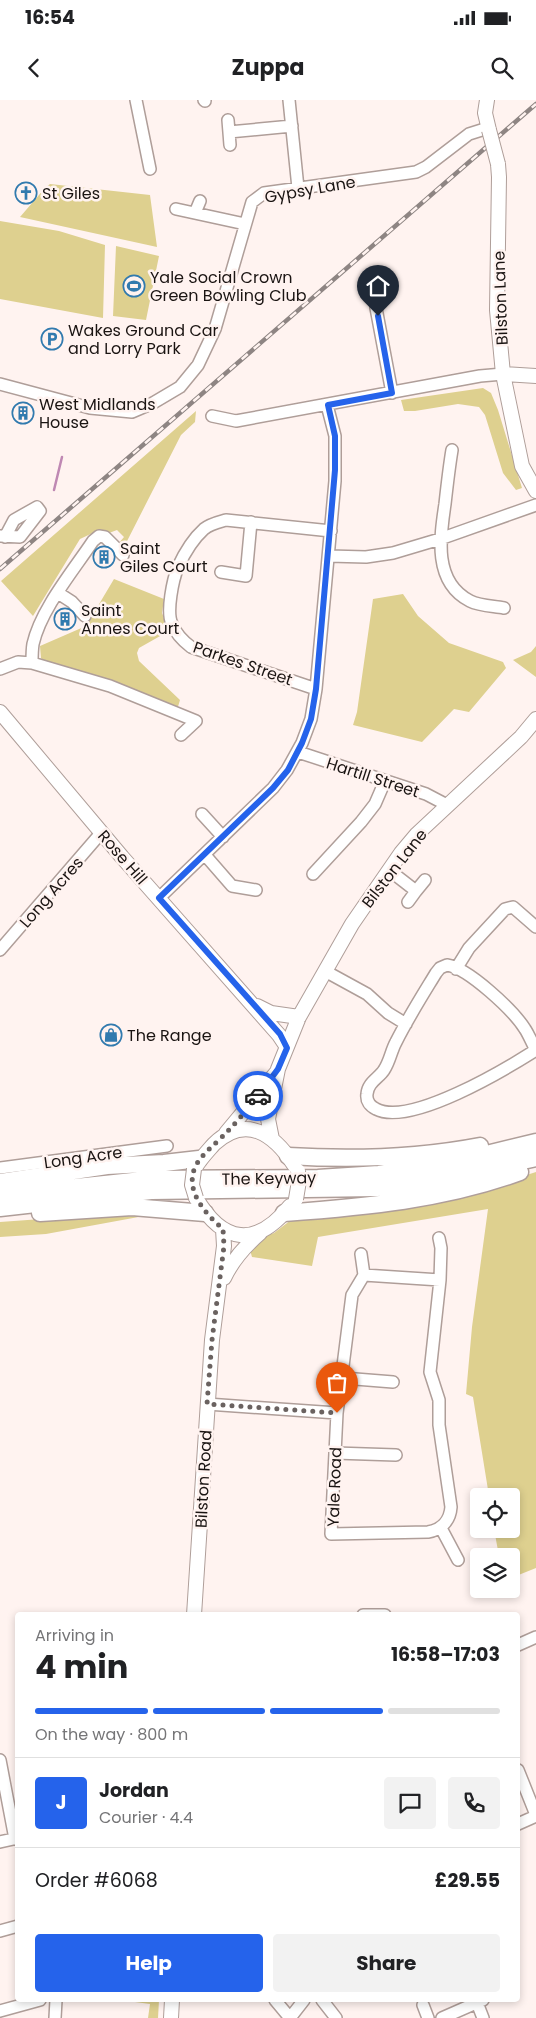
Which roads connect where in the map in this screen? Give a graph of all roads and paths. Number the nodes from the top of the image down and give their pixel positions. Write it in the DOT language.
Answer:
graph roads {
  1 [pos="136,100"];
  2 [pos="289,100"];
  3 [pos="487,100"];
  4 [pos="228,120"];
  5 [pos="292,126"];
  6 [pos="488,129"];
  7 [pos="229,132"];
  8 [pos="230,145"];
  9 [pos="150,169"];
  10 [pos="298,188"];
  11 [pos="200,201"];
  12 [pos="176,209"];
  13 [pos="195,213"];
  14 [pos="245,224"];
  15 [pos="366,318"];
  16 [pos="503,374"];
  17 [pos="536,376"];
  18 [pos="0,384"];
  19 [pos="392,393"];
  20 [pos="328,405"];
  21 [pos="212,416"];
  22 [pos="452,450"];
  23 [pos="536,491"];
  24 [pos="536,505"];
  25 [pos="250,522"];
  26 [pos="331,532"];
  27 [pos="440,539"];
  28 [pos="123,555"];
  29 [pos="329,556"];
  30 [pos="221,572"];
  31 [pos="58,593"];
  32 [pos="504,608"];
  33 [pos="85,616"];
  34 [pos="32,664"];
  35 [pos="0,669"];
  36 [pos="316,689"];
  37 [pos="0,712"];
  38 [pos="536,719"];
  39 [pos="181,735"];
  40 [pos="298,752"];
  41 [pos="385,780"];
  42 [pos="447,805"];
  43 [pos="202,814"];
  44 [pos="101,833"];
  45 [pos="223,837"];
  46 [pos="205,855"];
  47 [pos="389,870"];
  48 [pos="313,874"];
  49 [pos="425,880"];
  50 [pos="256,890"];
  51 [pos="416,891"];
  52 [pos="159,898"];
  53 [pos="408,902"];
  54 [pos="536,927"];
  55 [pos="0,950"];
  56 [pos="456,968"];
  57 [pos="325,970"];
  58 [pos="248,1000"];
  59 [pos="299,1017"];
  60 [pos="406,1024"];
  61 [pos="287,1048"];
  62 [pos="536,1050"];
  63 [pos="278,1069"];
  64 [pos="536,1134"];
  65 [pos="224,1135"];
  66 [pos="272,1139"];
  67 [pos="536,1142"];
  68 [pos="167,1146"];
  69 [pos="288,1156"];
  70 [pos="536,1158"];
  71 [pos="197,1164"];
  72 [pos="536,1165"];
  73 [pos="0,1168"];
  74 [pos="0,1182"];
  75 [pos="0,1195"];
  76 [pos="0,1208"];
  77 [pos="205,1213"];
  78 [pos="284,1213"];
  79 [pos="0,1216"];
  80 [pos="223,1229"];
  81 [pos="265,1229"];
  82 [pos="439,1238"];
  83 [pos="361,1254"];
  84 [pos="364,1275"];
  85 [pos="440,1280"];
  86 [pos="220,1284"];
  87 [pos="343,1378"];
  88 [pos="393,1382"];
  89 [pos="207,1404"];
  90 [pos="337,1413"];
  91 [pos="335,1453"];
  92 [pos="396,1455"];
  93 [pos="441,1528"];
  94 [pos="458,1560"];
  95 [pos="194,1612"];
  96 [pos="536,1637"];
  97 [pos="520,1645"];
  98 [pos="0,1760"];
  99 [pos="520,1775"];
  100 [pos="536,1816"];
  101 [pos="520,1823"];
  102 [pos="15,1833"];
  103 [pos="15,1838"];
  104 [pos="0,1842"];
  105 [pos="15,1927"];
  106 [pos="0,1931"];
  107 [pos="33,2002"];
  108 [pos="56,2002"];
  109 [pos="172,2002"];
  110 [pos="278,2002"];
  111 [pos="302,2002"];
  112 [pos="324,2002"];
  113 [pos="477,2002"];
  114 [pos="479,2002"];
  115 [pos="423,2005"];
  116 [pos="0,2011"];
  117 [pos="55,2018"];
  118 [pos="171,2018"];
  119 [pos="290,2018"];
  120 [pos="336,2018"];
  121 [pos="428,2018"];
  122 [pos="442,2018"];
  123 [pos="483,2018"];
  1 -- 9 [label="street"];
  2 -- 5 [label="street"];
  3 -- 6 [label="main road, Bilston Lane"];
  4 -- 7 [label="street"];
  5 -- 7 [label="street"];
  5 -- 10 [label="street"];
  6 -- 10 [label="street, Gypsy Lane"];
  6 -- 16 [label="main road, Bilston Lane, bridge"];
  7 -- 8 [label="street"];
  10 -- 14 [label="street, Gypsy Lane"];
  11 -- 13 [label="street"];
  12 -- 13 [label="street"];
  13 -- 14 [label="street"];
  14 -- 18 [label="street, Gypsy Lane"];
  15 -- 19 [label="street"];
  16 -- 17 [label="main road"];
  16 -- 19 [label="street"];
  16 -- 23 [label="main road, Bilston Lane"];
  19 -- 20 [label="street"];
  20 -- 21 [label="street"];
  20 -- 26 [label="street"];
  22 -- 27 [label="street"];
  24 -- 27 [label="street"];
  25 -- 26 [label="street, Parkes Street"];
  25 -- 30 [label="street"];
  25 -- 36 [label="street, Parkes Street"];
  26 -- 29 [label="street"];
  27 -- 29 [label="street"];
  27 -- 32 [label="street"];
  28 -- 31 [label="street"];
  29 -- 36 [label="street"];
  31 -- 33 [label="street"];
  31 -- 34 [label="street"];
  34 -- 35 [label="street"];
  34 -- 39 [label="street"];
  36 -- 40 [label="street"];
  37 -- 44 [label="main road, Rose Hill"];
  38 -- 42 [label="main road, Bilston Lane"];
  40 -- 41 [label="street, Hartill Street"];
  40 -- 45 [label="street"];
  41 -- 42 [label="street, Hartill Street"];
  41 -- 48 [label="street"];
  42 -- 47 [label="main road, Bilston Lane"];
  43 -- 45 [label="street"];
  44 -- 52 [label="main road, Rose Hill"];
  44 -- 55 [label="street, Long Acres"];
  45 -- 46 [label="street"];
  46 -- 50 [label="street"];
  46 -- 52 [label="street"];
  47 -- 51 [label="street"];
  47 -- 57 [label="main road, Bilston Lane"];
  49 -- 51 [label="street"];
  51 -- 53 [label="street"];
  52 -- 58 [label="main road, Rose Hill"];
  54 -- 56 [label="street"];
  56 -- 60 [label="street"];
  56 -- 62 [label="street"];
  57 -- 59 [label="main road, Bilston Lane"];
  57 -- 60 [label="street"];
  58 -- 59 [label="main road, Rose Hill"];
  58 -- 61 [label="main road, Rose Hill"];
  59 -- 61 [label="main road"];
  60 -- 62 [label="street"];
  61 -- 63 [label="main road"];
  63 -- 65 [label="main road"];
  63 -- 66 [label="main road"];
  64 -- 69 [label="highway"];
  65 -- 66 [label="main road"];
  65 -- 71 [label="main road"];
  66 -- 69 [label="main road"];
  67 -- 75 [label="highway, The Keyway"];
  68 -- 73 [label="street, Long Acre"];
  69 -- 78 [label="main road, bridge"];
  70 -- 76 [label="highway, The Keyway"];
  71 -- 74 [label="highway"];
  71 -- 77 [label="main road, bridge"];
  72 -- 78 [label="highway"];
  77 -- 79 [label="highway"];
  77 -- 80 [label="main road"];
  78 -- 81 [label="main road"];
  80 -- 81 [label="main road"];
  80 -- 86 [label="main road, Bilston Road"];
  81 -- 86 [label="main road, Bilston Road"];
  82 -- 85 [label="street"];
  83 -- 84 [label="street"];
  84 -- 85 [label="street"];
  84 -- 87 [label="street, Yale Road"];
  85 -- 93 [label="street"];
  86 -- 89 [label="main road, Bilston Road"];
  87 -- 88 [label="street"];
  87 -- 90 [label="street, Yale Road"];
  89 -- 90 [label="street"];
  89 -- 95 [label="main road, Bilston Road"];
  90 -- 91 [label="street, Yale Road"];
  91 -- 92 [label="street"];
  91 -- 93 [label="street, Yale Road"];
  93 -- 94 [label="street"];
  96 -- 97 [label="street"];
  98 -- 102 [label="street"];
  99 -- 100 [label="street"];
  100 -- 101 [label="street"];
  103 -- 104 [label="street"];
  105 -- 106 [label="street"];
  107 -- 116 [label="street"];
  108 -- 117 [label="street"];
  109 -- 118 [label="main road"];
  110 -- 119 [label="street"];
  111 -- 119 [label="street"];
  112 -- 120 [label="street"];
  113 -- 122 [label="street"];
  114 -- 123 [label="street"];
  115 -- 121 [label="street"];
}
